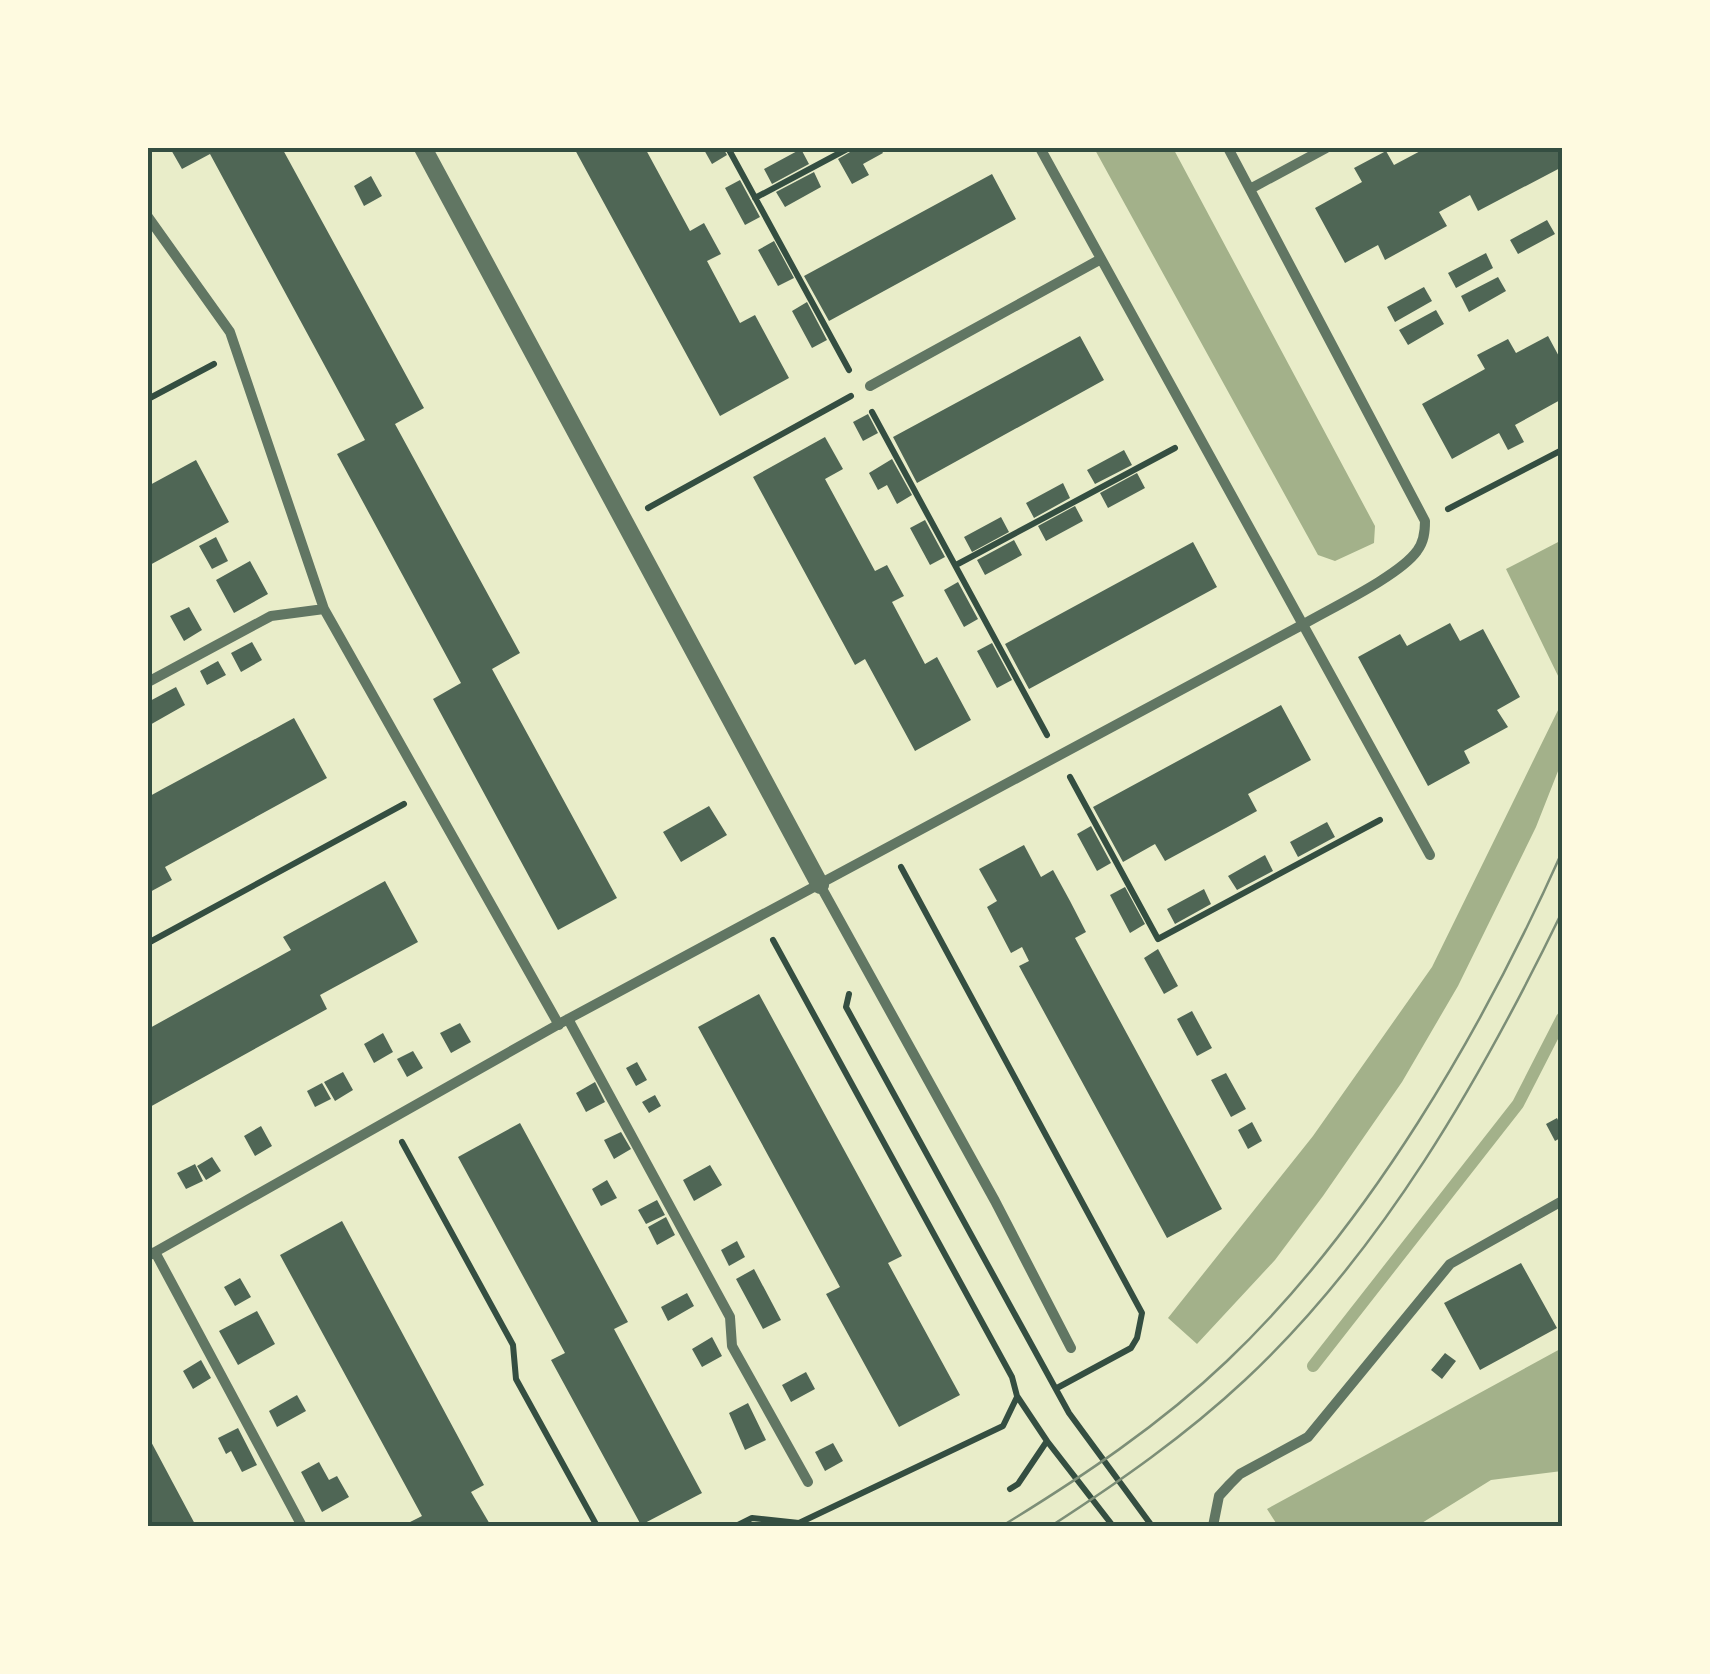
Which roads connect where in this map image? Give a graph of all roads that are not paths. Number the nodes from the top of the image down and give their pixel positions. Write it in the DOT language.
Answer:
graph roads {
  1 [pos="423,148"];
  2 [pos="1040,148"];
  3 [pos="1228,148"];
  4 [pos="1326,148"];
  5 [pos="1250,189"];
  6 [pos="148,216"];
  7 [pos="1101,259"];
  8 [pos="865,388"];
  9 [pos="324,609"];
  10 [pos="1302,625"];
  11 [pos="148,682"];
  12 [pos="1430,855"];
  13 [pos="820,885"];
  14 [pos="564,1022"];
  15 [pos="1562,1201"];
  16 [pos="151,1254"];
  17 [pos="1071,1348"];
  18 [pos="808,1482"];
  19 [pos="302,1526"];
  20 [pos="1212,1526"];
  1 -- 13 [label="street"];
  2 -- 7 [label="street"];
  3 -- 5 [label="street"];
  4 -- 5 [label="street"];
  5 -- 10 [label="street"];
  6 -- 9 [label="street"];
  7 -- 8 [label="street"];
  7 -- 10 [label="street"];
  9 -- 11 [label="street"];
  9 -- 14 [label="street"];
  10 -- 12 [label="street"];
  10 -- 13 [label="street"];
  13 -- 14 [label="street"];
  13 -- 17 [label="street"];
  14 -- 16 [label="street"];
  14 -- 18 [label="street"];
  15 -- 20 [label="street"];
  16 -- 19 [label="street"];
}
